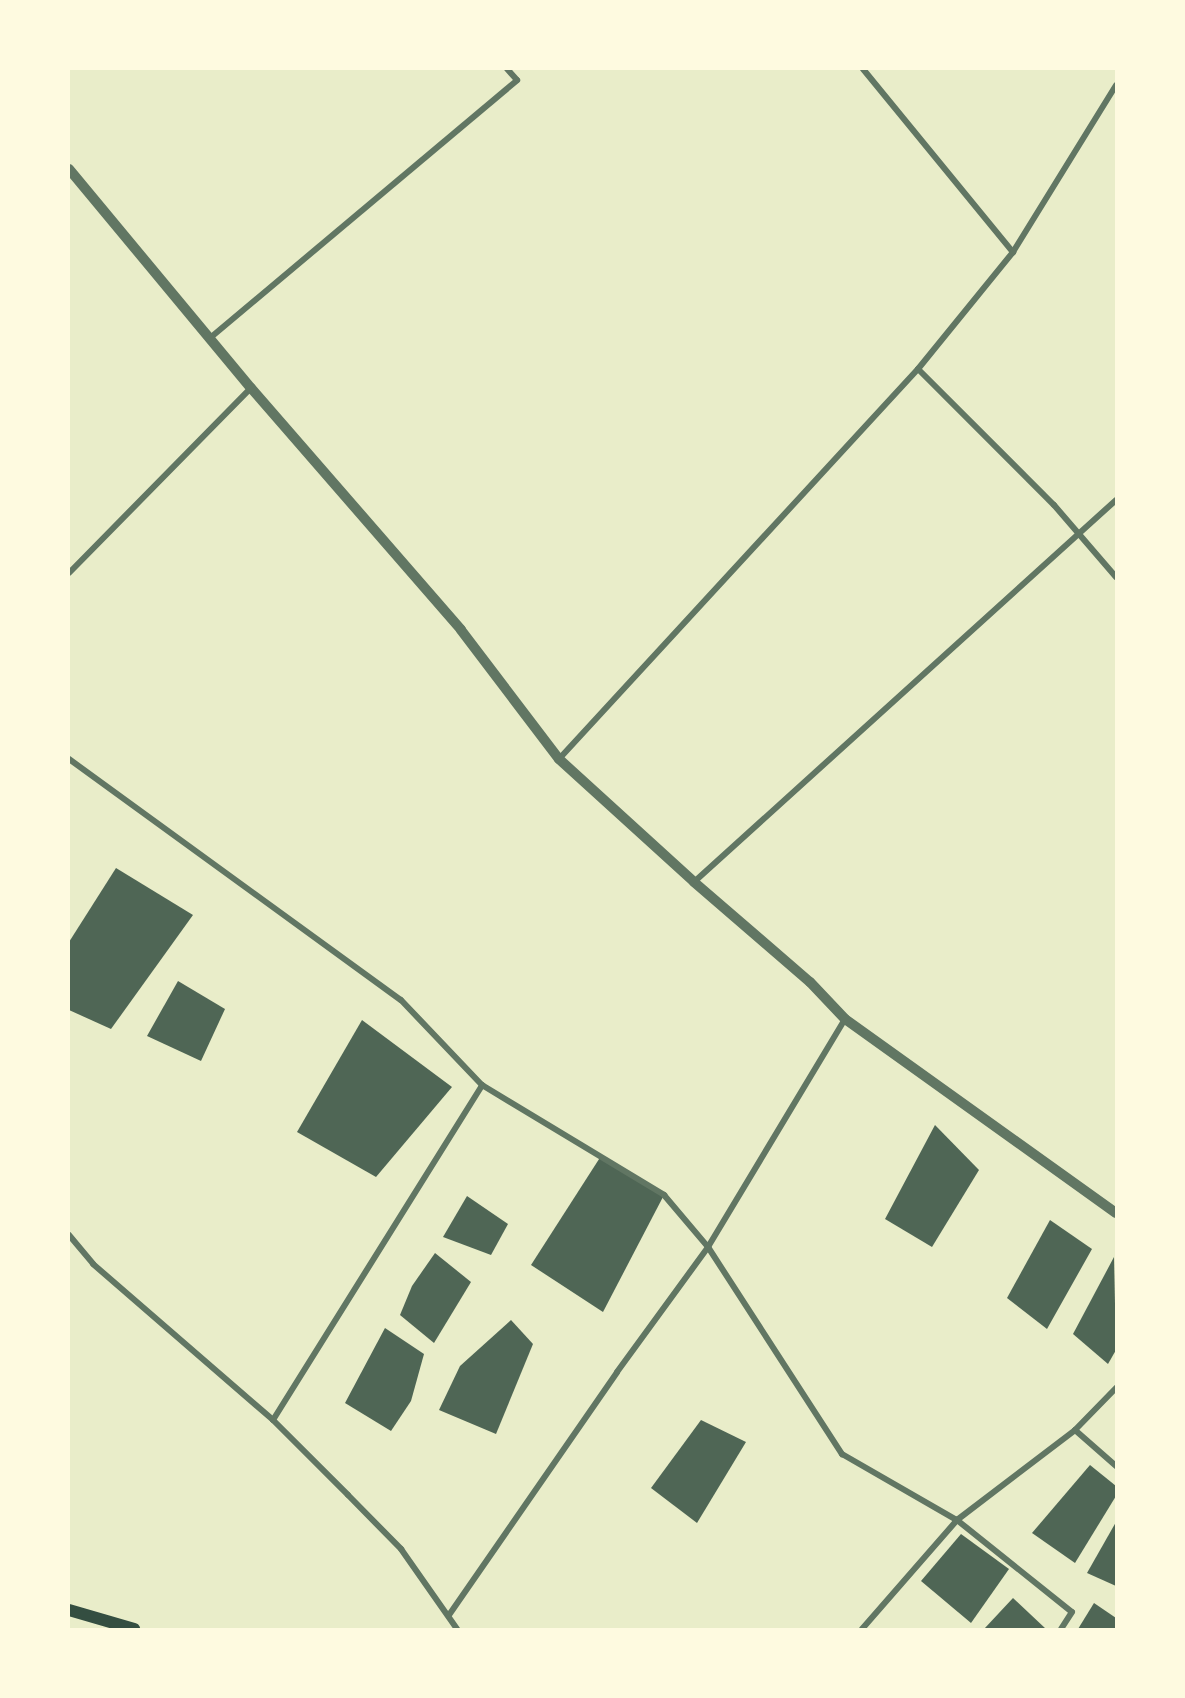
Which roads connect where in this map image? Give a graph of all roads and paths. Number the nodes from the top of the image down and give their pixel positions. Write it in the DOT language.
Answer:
graph roads {
  1 [pos="507,69"];
  2 [pos="863,69"];
  3 [pos="1116,85"];
  4 [pos="69,169"];
  5 [pos="1013,252"];
  6 [pos="210,338"];
  7 [pos="918,369"];
  8 [pos="251,388"];
  9 [pos="1116,500"];
  10 [pos="1079,534"];
  11 [pos="69,573"];
  12 [pos="1116,577"];
  13 [pos="69,759"];
  14 [pos="559,759"];
  15 [pos="694,882"];
  16 [pos="846,1019"];
  17 [pos="482,1085"];
  18 [pos="1116,1213"];
  19 [pos="69,1235"];
  20 [pos="708,1247"];
  21 [pos="1116,1388"];
  22 [pos="273,1420"];
  23 [pos="1075,1430"];
  24 [pos="1116,1466"];
  25 [pos="957,1520"];
  26 [pos="69,1610"];
  27 [pos="449,1615"];
  28 [pos="134,1629"];
  29 [pos="457,1629"];
  30 [pos="862,1629"];
  31 [pos="1061,1629"];
  1 -- 6 [label="street"];
  2 -- 5 [label="street"];
  3 -- 5 [label="street"];
  4 -- 6 [label="street"];
  5 -- 7 [label="street"];
  6 -- 8 [label="street"];
  7 -- 10 [label="street"];
  7 -- 14 [label="street"];
  8 -- 11 [label="street"];
  8 -- 14 [label="street"];
  9 -- 10 [label="street"];
  10 -- 12 [label="street"];
  10 -- 15 [label="street"];
  13 -- 17 [label="street"];
  14 -- 15 [label="street"];
  15 -- 16 [label="street"];
  16 -- 18 [label="street"];
  16 -- 20 [label="street"];
  17 -- 20 [label="street"];
  17 -- 22 [label="street"];
  19 -- 22 [label="street"];
  20 -- 25 [label="street"];
  20 -- 27 [label="street"];
  21 -- 23 [label="street"];
  22 -- 27 [label="street"];
  23 -- 24 [label="street"];
  23 -- 25 [label="street"];
  25 -- 30 [label="street"];
  25 -- 31 [label="street"];
  26 -- 28 [label="main road"];
  27 -- 29 [label="street"];
}
